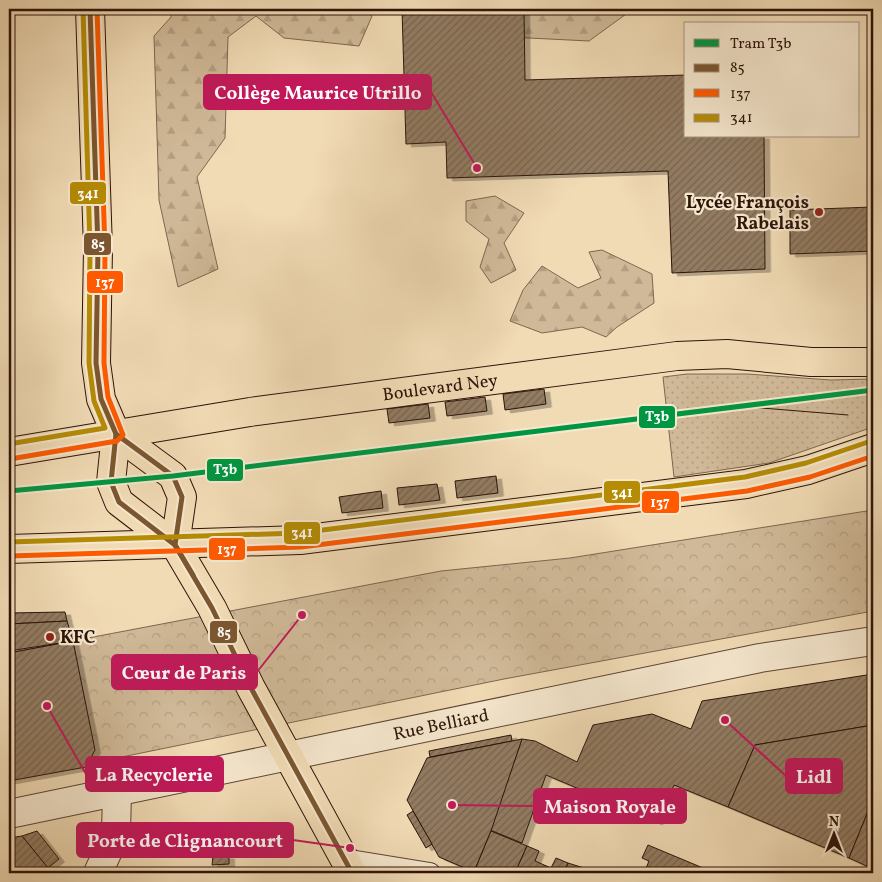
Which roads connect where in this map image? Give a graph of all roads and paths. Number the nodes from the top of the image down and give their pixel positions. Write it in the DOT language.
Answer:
graph roads {
  1 [pos="90,9"];
  2 [pos="873,362"];
  3 [pos="116,434"];
  4 [pos="873,448"];
  5 [pos="9,452"];
  6 [pos="176,545"];
  7 [pos="9,549"];
  8 [pos="873,640"];
  9 [pos="289,755"];
  10 [pos="116,792"];
  11 [pos="9,814"];
  12 [pos="348,866"];
  13 [pos="98,873"];
  14 [pos="430,873"];
  1 -- 3 [label="main road"];
  2 -- 3 [label="main road, Boulevard Ney"];
  3 -- 5 [label="main road, Boulevard Ney"];
  3 -- 6 [label="main road"];
  3 -- 6 [label="main road"];
  4 -- 6 [label="main road"];
  6 -- 7 [label="main road"];
  6 -- 9 [label="main road"];
  8 -- 9 [label="street, Rue Belliard"];
  9 -- 10 [label="street, Rue Belliard"];
  9 -- 12 [label="main road"];
  10 -- 11 [label="street, Rue Belliard"];
  10 -- 13 [label="street"];
  12 -- 14 [label="lane"];
}
